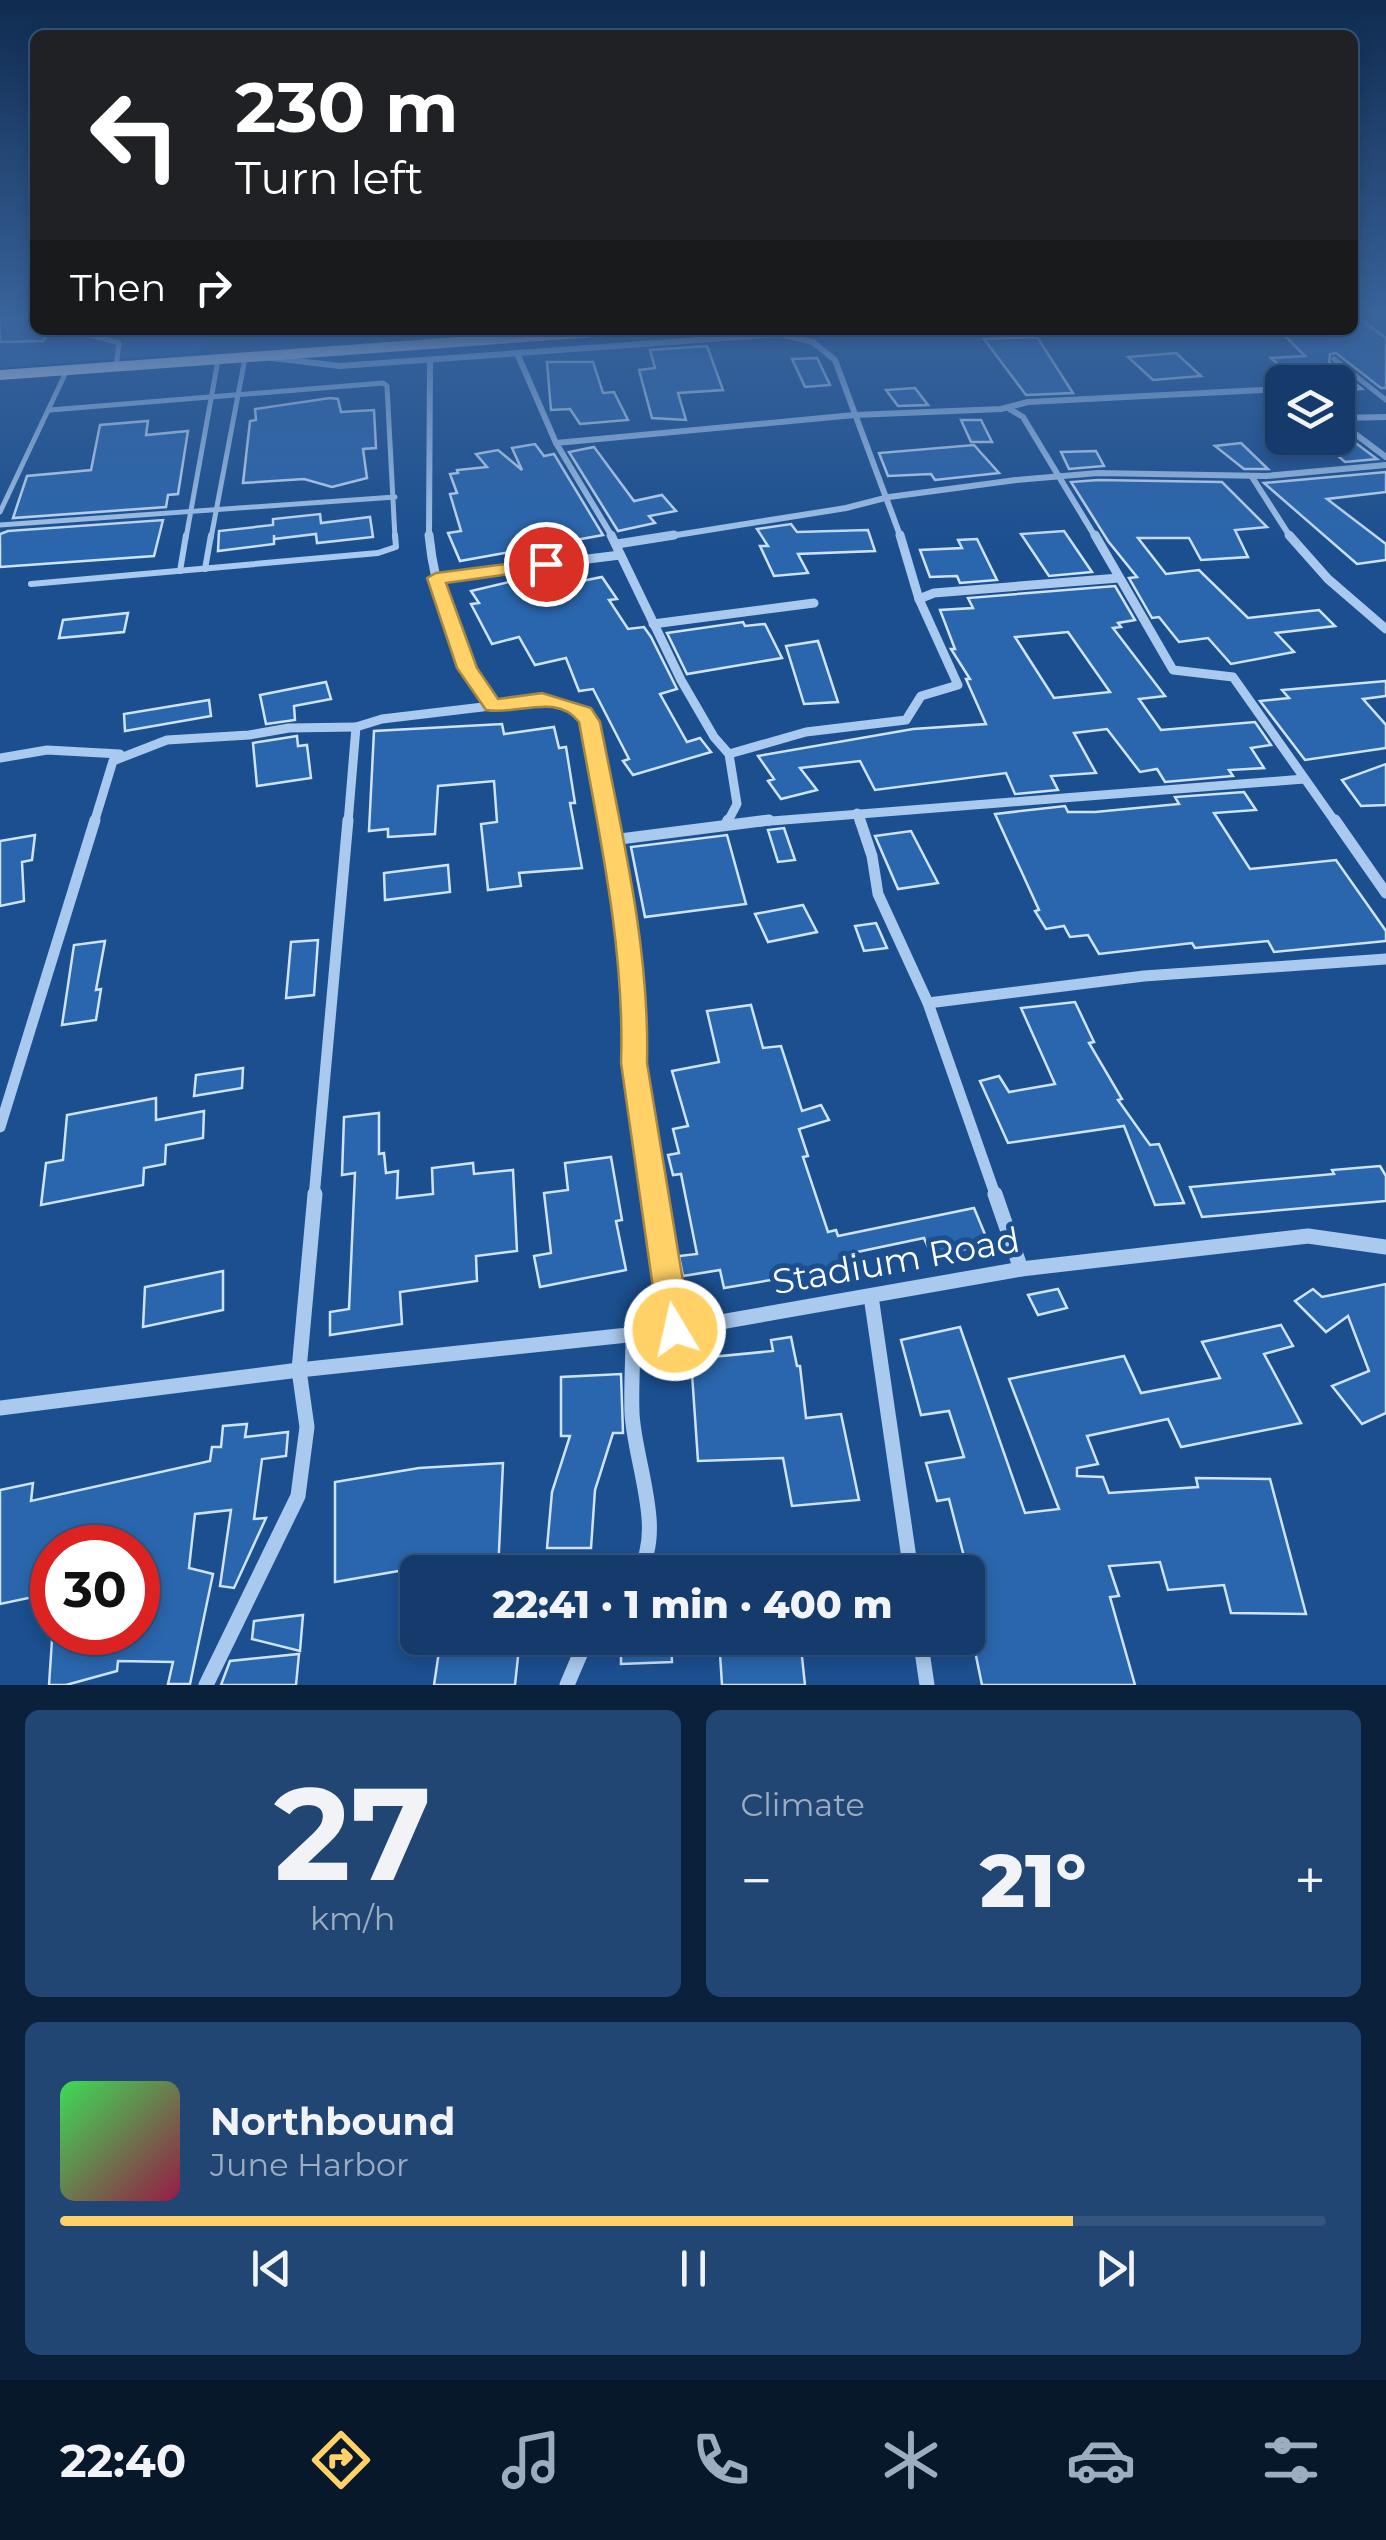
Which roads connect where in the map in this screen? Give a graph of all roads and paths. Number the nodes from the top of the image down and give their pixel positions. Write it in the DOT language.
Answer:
graph roads {
  1 [pos="55,397"];
  2 [pos="195,397"];
  3 [pos="213,397"];
  4 [pos="237,397"];
  5 [pos="388,397"];
  6 [pos="429,397"];
  7 [pos="536,397"];
  8 [pos="848,397"];
  9 [pos="1133,397"];
  10 [pos="1008,408"];
  11 [pos="50,410"];
  12 [pos="854,415"];
  13 [pos="1386,417"];
  14 [pos="1355,419"];
  15 [pos="1355,433"];
  16 [pos="556,443"];
  17 [pos="1386,457"];
  18 [pos="1386,465"];
  19 [pos="1252,477"];
  20 [pos="1062,478"];
  21 [pos="395,497"];
  22 [pos="888,497"];
  23 [pos="214,511"];
  24 [pos="0,512"];
  25 [pos="192,512"];
  26 [pos="0,525"];
  27 [pos="617,544"];
  28 [pos="620,555"];
  29 [pos="205,568"];
  30 [pos="180,571"];
  31 [pos="436,578"];
  32 [pos="1118,578"];
  33 [pos="914,582"];
  34 [pos="31,584"];
  35 [pos="934,593"];
  36 [pos="919,599"];
  37 [pos="814,602"];
  38 [pos="653,624"];
  39 [pos="1386,628"];
  40 [pos="493,706"];
  41 [pos="356,728"];
  42 [pos="126,754"];
  43 [pos="729,754"];
  44 [pos="0,758"];
  45 [pos="1304,778"];
  46 [pos="737,804"];
  47 [pos="858,813"];
  48 [pos="761,821"];
  49 [pos="726,824"];
  50 [pos="612,840"];
  51 [pos="1386,893"];
  52 [pos="1386,959"];
  53 [pos="928,1003"];
  54 [pos="0,1127"];
  55 [pos="1386,1247"];
  56 [pos="1021,1269"];
  57 [pos="871,1296"];
  58 [pos="675,1330"];
  59 [pos="633,1335"];
  60 [pos="299,1370"];
  61 [pos="0,1408"];
  62 [pos="650,1555"];
  63 [pos="909,1555"];
  64 [pos="580,1655"];
  65 [pos="923,1655"];
  66 [pos="206,1685"];
  67 [pos="567,1685"];
  68 [pos="927,1685"];
  1 -- 11 [label="lane"];
  2 -- 11 [label="lane"];
  3 -- 25 [label="lane"];
  4 -- 23 [label="lane"];
  5 -- 21 [label="lane"];
  6 -- 31 [label="street"];
  7 -- 16 [label="street"];
  8 -- 12 [label="street"];
  9 -- 10 [label="street"];
  10 -- 12 [label="street"];
  10 -- 20 [label="street"];
  11 -- 24 [label="lane"];
  12 -- 16 [label="street"];
  12 -- 22 [label="street"];
  13 -- 14 [label="street"];
  15 -- 17 [label="street"];
  16 -- 27 [label="street"];
  18 -- 19 [label="street"];
  19 -- 20 [label="street"];
  19 -- 39 [label="street"];
  20 -- 22 [label="street"];
  20 -- 32 [label="street"];
  21 -- 23 [label="lane"];
  21 -- 29 [label="lane"];
  22 -- 27 [label="street"];
  22 -- 33 [label="street"];
  23 -- 25 [label="lane"];
  23 -- 29 [label="lane"];
  25 -- 26 [label="lane"];
  25 -- 30 [label="lane"];
  27 -- 28 [label="street"];
  28 -- 31 [label="street"];
  28 -- 38 [label="street"];
  29 -- 30 [label="lane"];
  30 -- 34 [label="lane"];
  31 -- 40 [label="street"];
  32 -- 35 [label="street"];
  32 -- 45 [label="street"];
  33 -- 35 [label="street"];
  33 -- 36 [label="street"];
  35 -- 36 [label="street"];
  36 -- 43 [label="street"];
  37 -- 38 [label="street"];
  38 -- 43 [label="street"];
  40 -- 41 [label="street"];
  40 -- 50 [label="street"];
  41 -- 42 [label="street"];
  41 -- 60 [label="street"];
  42 -- 44 [label="street"];
  42 -- 54 [label="street"];
  43 -- 46 [label="street"];
  45 -- 47 [label="street"];
  45 -- 51 [label="street"];
  46 -- 48 [label="street"];
  46 -- 49 [label="street"];
  47 -- 48 [label="street"];
  47 -- 53 [label="street"];
  48 -- 49 [label="street"];
  49 -- 50 [label="street"];
  50 -- 58 [label="street"];
  52 -- 53 [label="street"];
  53 -- 56 [label="street"];
  55 -- 56 [label="street, Stadium Road"];
  56 -- 57 [label="street, Stadium Road"];
  57 -- 58 [label="street, Stadium Road"];
  57 -- 63 [label="street"];
  58 -- 59 [label="street, Stadium Road"];
  59 -- 60 [label="street, Stadium Road"];
  59 -- 62 [label="street"];
  60 -- 61 [label="street, Stadium Road"];
  60 -- 66 [label="street"];
  64 -- 67 [label="street"];
  65 -- 68 [label="street"];
}
